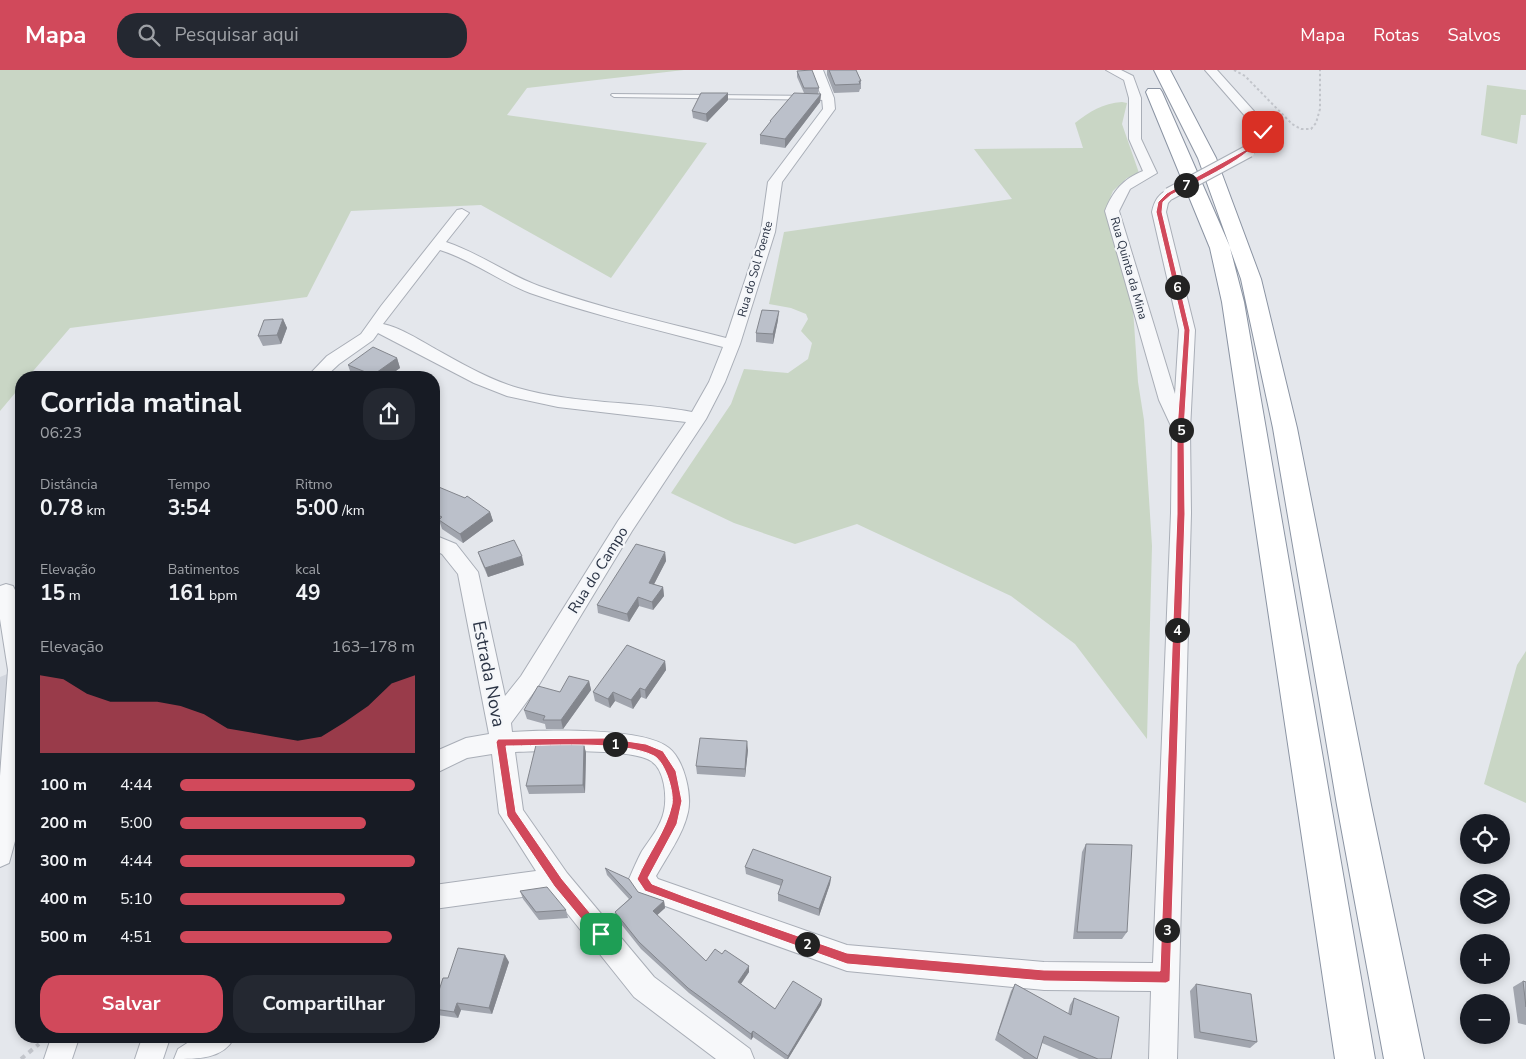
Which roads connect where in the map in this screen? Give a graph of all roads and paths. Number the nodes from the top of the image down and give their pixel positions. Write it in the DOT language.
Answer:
graph roads {
  1 [pos="817,70"];
  2 [pos="1115,70"];
  3 [pos="1145,70"];
  4 [pos="1162,70"];
  5 [pos="1211,70"];
  6 [pos="1234,70"];
  7 [pos="1320,70"];
  8 [pos="614,95"];
  9 [pos="828,98"];
  10 [pos="462,213"];
  11 [pos="437,244"];
  12 [pos="373,328"];
  13 [pos="732,344"];
  14 [pos="322,371"];
  15 [pos="697,419"];
  16 [pos="1181,430"];
  17 [pos="440,545"];
  18 [pos="9,591"];
  19 [pos="15,638"];
  20 [pos="15,730"];
  21 [pos="500,732"];
  22 [pos="440,760"];
  23 [pos="0,855"];
  24 [pos="556,880"];
  25 [pos="440,896"];
  26 [pos="1166,977"];
  27 [pos="63,1043"];
  28 [pos="154,1043"];
  29 [pos="212,1043"];
  30 [pos="58,1059"];
  31 [pos="148,1059"];
  32 [pos="188,1059"];
  33 [pos="740,1059"];
  34 [pos="1162,1059"];
  35 [pos="1355,1059"];
  36 [pos="1404,1059"];
  1 -- 9 [label="street"];
  2 -- 16 [label="street, Rua Quinta da Mina"];
  3 -- 35 [label="highway"];
  4 -- 36 [label="highway"];
  5 -- 16 [label="street, bridge"];
  6 -- 7 [label="path"];
  8 -- 9 [label="lane"];
  9 -- 13 [label="street, Rua do Sol Poente"];
  10 -- 11 [label="street"];
  11 -- 12 [label="street"];
  11 -- 13 [label="street"];
  12 -- 14 [label="street"];
  12 -- 15 [label="street"];
  13 -- 15 [label="street, Rua do Sol Poente"];
  15 -- 21 [label="street, Rua do Campo"];
  16 -- 26 [label="street"];
  17 -- 21 [label="street, Estrada Nova"];
  18 -- 19 [label="street"];
  20 -- 23 [label="street"];
  21 -- 22 [label="street"];
  21 -- 24 [label="street, Estrada Nova"];
  21 -- 26 [label="street"];
  24 -- 25 [label="street"];
  24 -- 33 [label="street, Estrada Nova"];
  26 -- 34 [label="street"];
  27 -- 30 [label="street"];
  28 -- 31 [label="street"];
  29 -- 32 [label="street"];
}
